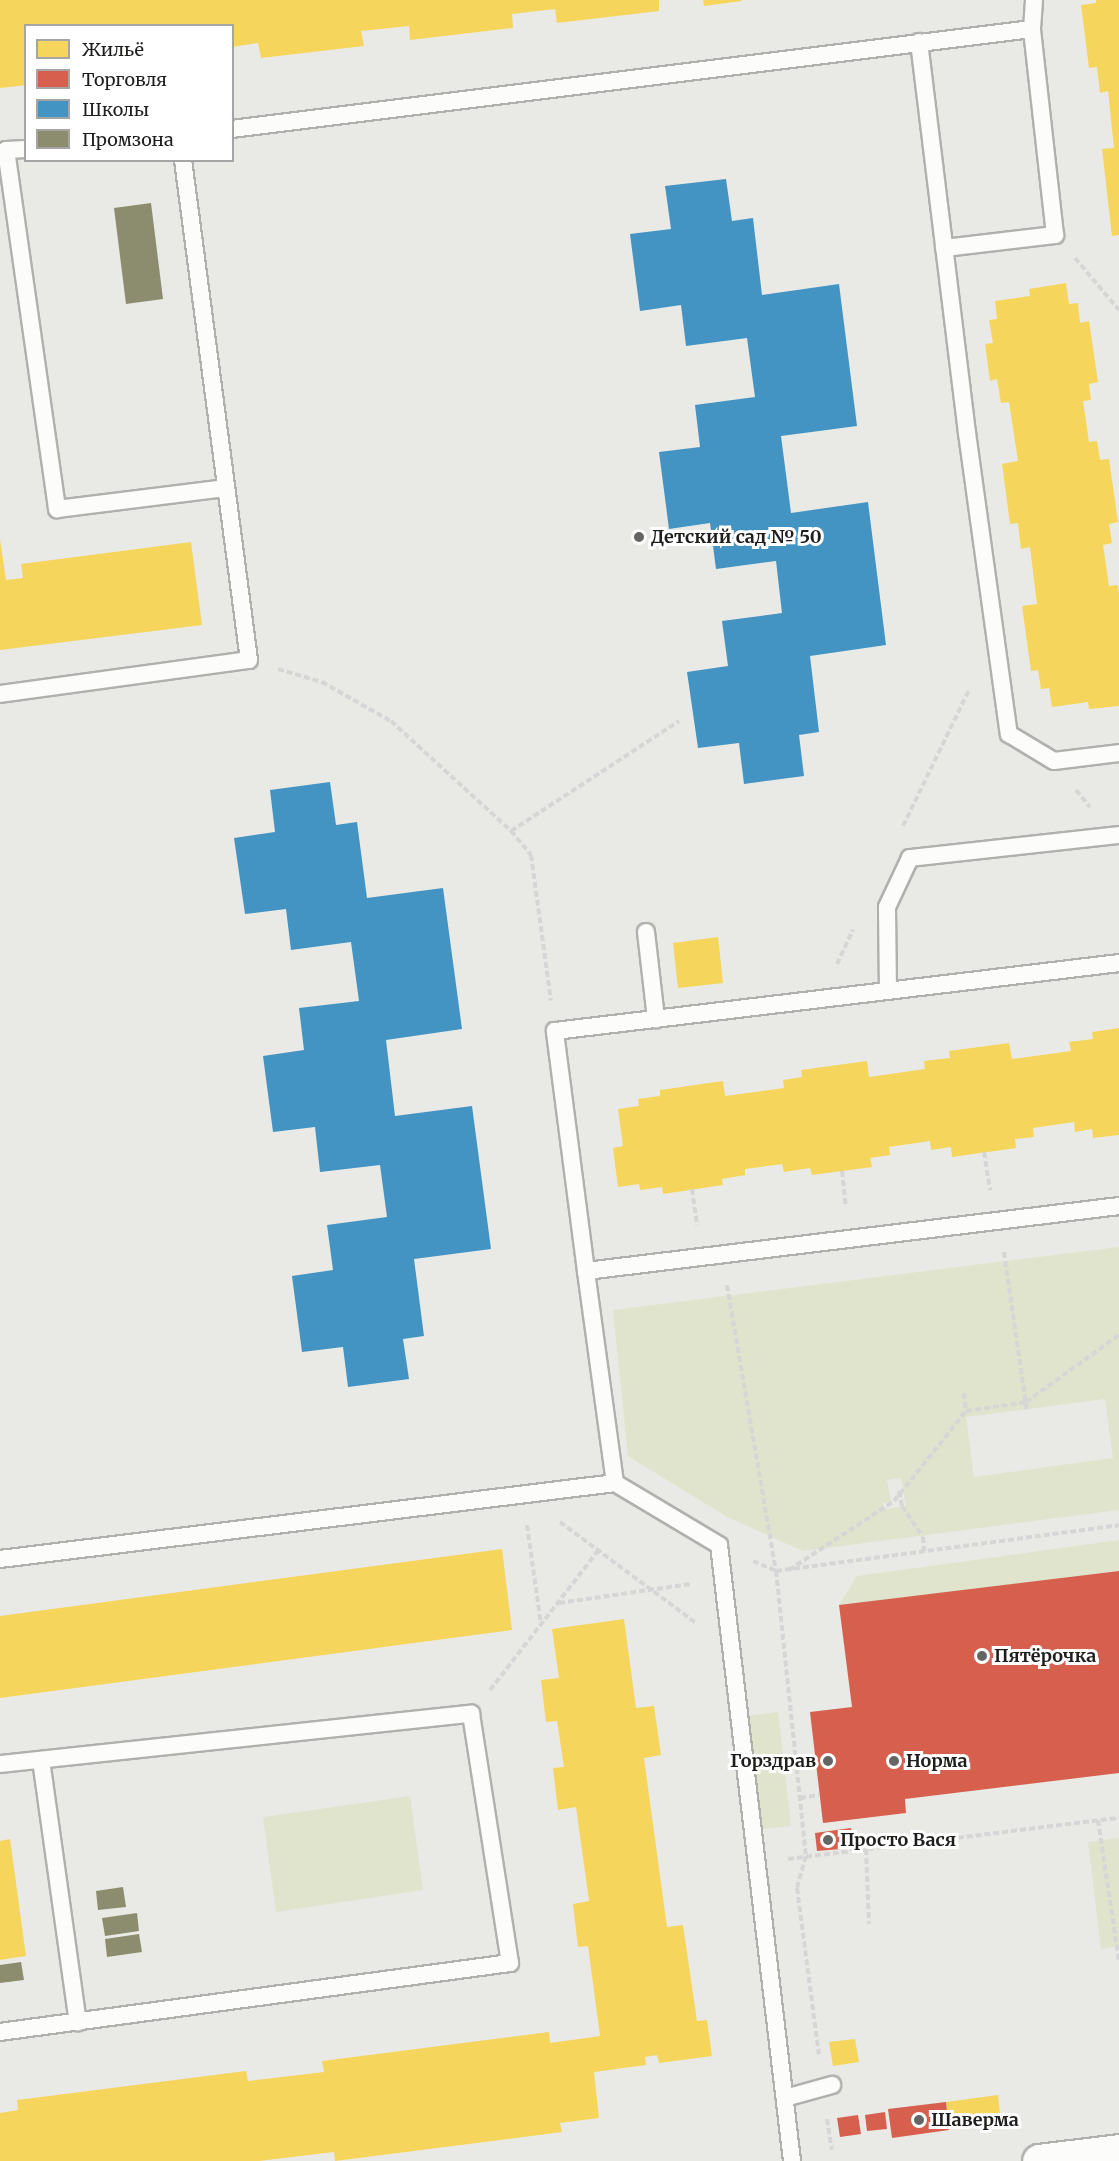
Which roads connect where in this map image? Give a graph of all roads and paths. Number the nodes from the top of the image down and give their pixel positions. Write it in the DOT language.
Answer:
graph roads {
  1 [pos="1034,0"];
  2 [pos="1032,29"];
  3 [pos="919,42"];
  4 [pos="234,129"];
  5 [pos="3,148"];
  6 [pos="24,148"];
  7 [pos="183,162"];
  8 [pos="1054,235"];
  9 [pos="944,248"];
  10 [pos="1119,310"];
  11 [pos="225,488"];
  12 [pos="996,635"];
  13 [pos="249,660"];
  14 [pos="0,694"];
  15 [pos="679,721"];
  16 [pos="1119,753"];
  17 [pos="1054,761"];
  18 [pos="511,831"];
  19 [pos="1115,834"];
  20 [pos="898,838"];
  21 [pos="856,924"];
  22 [pos="646,932"];
  23 [pos="1119,963"];
  24 [pos="888,990"];
  25 [pos="820,999"];
  26 [pos="656,1019"];
  27 [pos="555,1031"];
  28 [pos="984,1152"];
  29 [pos="842,1171"];
  30 [pos="692,1190"];
  31 [pos="991,1195"];
  32 [pos="1119,1206"];
  33 [pos="847,1214"];
  34 [pos="698,1233"];
  35 [pos="721,1254"];
  36 [pos="1006,1261"];
  37 [pos="586,1270"];
  38 [pos="1119,1335"];
  39 [pos="964,1393"];
  40 [pos="1026,1402"];
  41 [pos="966,1411"];
  42 [pos="1027,1411"];
  43 [pos="615,1483"];
  44 [pos="899,1491"];
  45 [pos="523,1494"];
  46 [pos="1119,1525"];
  47 [pos="719,1545"];
  48 [pos="598,1551"];
  49 [pos="924,1551"];
  50 [pos="0,1559"];
  51 [pos="789,1570"];
  52 [pos="776,1571"];
  53 [pos="723,1580"];
  54 [pos="651,1590"];
  55 [pos="558,1603"];
  56 [pos="541,1625"];
  57 [pos="731,1650"];
  58 [pos="471,1714"];
  59 [pos="41,1760"];
  60 [pos="0,1764"];
  61 [pos="819,1795"];
  62 [pos="800,1798"];
  63 [pos="1119,1818"];
  64 [pos="1098,1820"];
  65 [pos="866,1849"];
  66 [pos="806,1856"];
  67 [pos="757,1863"];
  68 [pos="869,1924"];
  69 [pos="1119,1961"];
  70 [pos="78,2022"];
  71 [pos="0,2032"];
  72 [pos="828,2087"];
  73 [pos="785,2098"];
  74 [pos="832,2150"];
  75 [pos="1119,2151"];
  76 [pos="792,2161"];
  77 [pos="1039,2161"];
  1 -- 2 [label="lane"];
  2 -- 3 [label="lane"];
  2 -- 8 [label="lane"];
  3 -- 4 [label="lane"];
  3 -- 9 [label="lane"];
  5 -- 6 [label="lane"];
  5 -- 11 [label="lane"];
  7 -- 11 [label="lane"];
  8 -- 9 [label="lane"];
  8 -- 10 [label="path"];
  9 -- 12 [label="lane"];
  11 -- 13 [label="lane"];
  12 -- 17 [label="lane"];
  12 -- 20 [label="path"];
  13 -- 14 [label="lane"];
  13 -- 18 [label="path"];
  15 -- 18 [label="path"];
  16 -- 17 [label="lane"];
  17 -- 19 [label="path"];
  18 -- 27 [label="path"];
  19 -- 24 [label="lane"];
  21 -- 25 [label="path"];
  22 -- 26 [label="lane"];
  23 -- 24 [label="lane"];
  24 -- 25 [label="lane"];
  25 -- 26 [label="lane"];
  26 -- 27 [label="lane"];
  27 -- 37 [label="lane"];
  28 -- 31 [label="path"];
  29 -- 33 [label="path"];
  30 -- 34 [label="path"];
  32 -- 35 [label="lane"];
  35 -- 37 [label="lane"];
  35 -- 52 [label="path"];
  36 -- 40 [label="path"];
  37 -- 43 [label="lane"];
  38 -- 40 [label="path"];
  39 -- 41 [label="path"];
  40 -- 41 [label="path"];
  40 -- 42 [label="path"];
  41 -- 44 [label="path"];
  43 -- 45 [label="lane"];
  43 -- 47 [label="lane"];
  44 -- 49 [label="path"];
  44 -- 51 [label="path"];
  45 -- 48 [label="path"];
  45 -- 50 [label="lane"];
  45 -- 56 [label="path"];
  46 -- 49 [label="path"];
  47 -- 52 [label="path"];
  47 -- 53 [label="lane"];
  48 -- 54 [label="path"];
  48 -- 55 [label="path"];
  49 -- 51 [label="path"];
  51 -- 52 [label="path"];
  52 -- 62 [label="path"];
  53 -- 54 [label="path"];
  53 -- 57 [label="lane"];
  54 -- 55 [label="path"];
  54 -- 57 [label="path"];
  55 -- 56 [label="path"];
  56 -- 58 [label="path"];
  57 -- 67 [label="lane"];
  58 -- 59 [label="lane"];
  58 -- 70 [label="lane"];
  59 -- 60 [label="lane"];
  59 -- 70 [label="lane"];
  61 -- 62 [label="path"];
  62 -- 66 [label="path"];
  63 -- 64 [label="path"];
  64 -- 65 [label="path"];
  64 -- 69 [label="path"];
  65 -- 66 [label="path"];
  65 -- 68 [label="path"];
  66 -- 67 [label="path"];
  66 -- 72 [label="path"];
  67 -- 73 [label="lane"];
  70 -- 71 [label="lane"];
  72 -- 73 [label="lane"];
  72 -- 74 [label="path"];
  73 -- 76 [label="lane"];
  75 -- 77 [label="street"];
}
